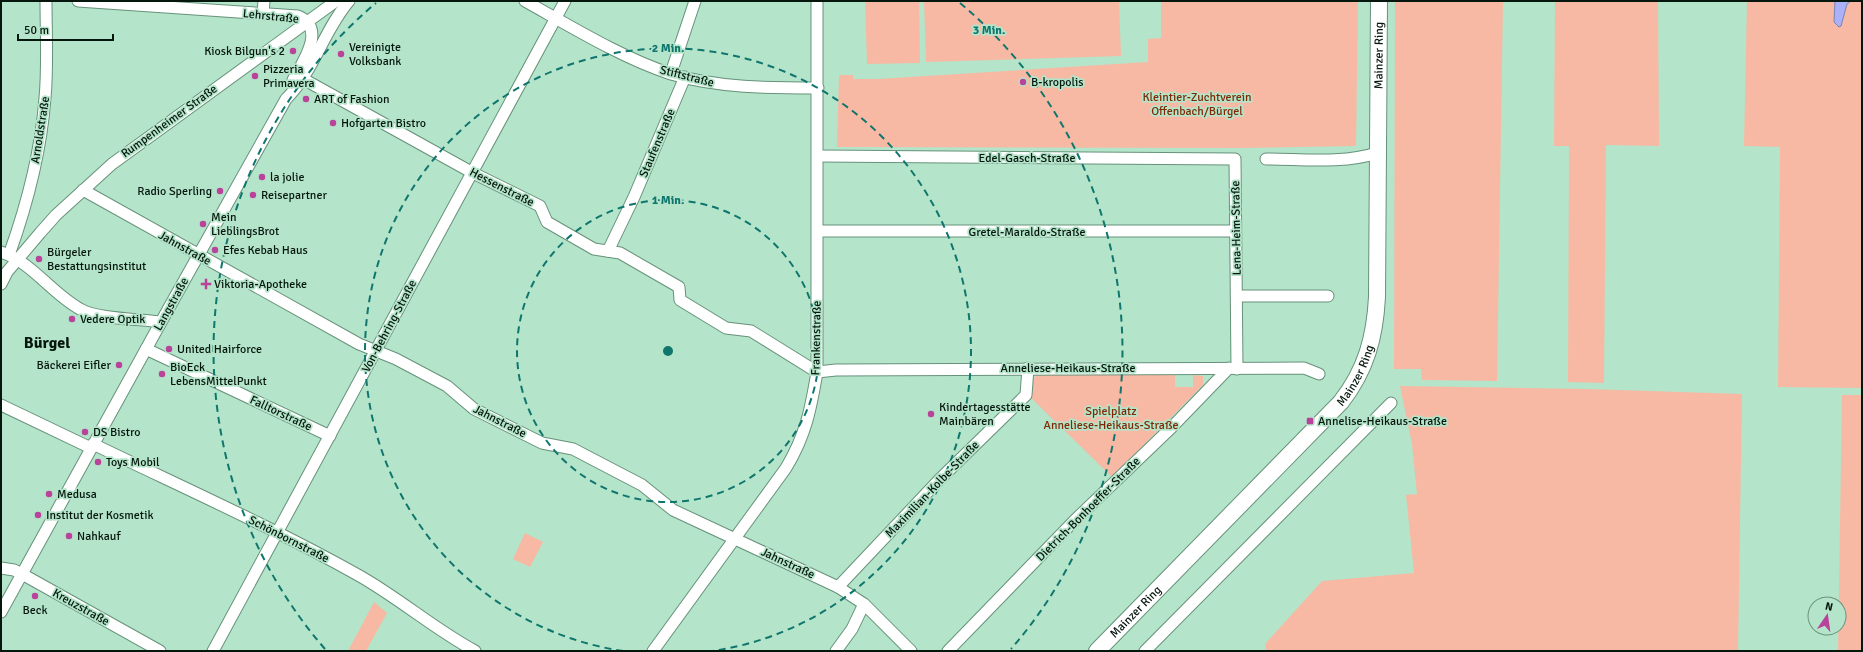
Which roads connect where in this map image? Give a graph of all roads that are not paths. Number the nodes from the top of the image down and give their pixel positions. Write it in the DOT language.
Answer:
graph roads {
  1 [pos="46,1"];
  2 [pos="78,1"];
  3 [pos="264,1"];
  4 [pos="336,1"];
  5 [pos="349,1"];
  6 [pos="525,1"];
  7 [pos="565,1"];
  8 [pos="695,1"];
  9 [pos="817,1"];
  10 [pos="1379,1"];
  11 [pos="263,14"];
  12 [pos="556,18"];
  13 [pos="307,21"];
  14 [pos="671,74"];
  15 [pos="299,77"];
  16 [pos="685,77"];
  17 [pos="818,88"];
  18 [pos="1377,153"];
  19 [pos="818,156"];
  20 [pos="1235,159"];
  21 [pos="1266,159"];
  22 [pos="473,173"];
  23 [pos="83,190"];
  24 [pos="818,231"];
  25 [pos="1236,231"];
  26 [pos="608,251"];
  27 [pos="9,255"];
  28 [pos="198,255"];
  29 [pos="1,284"];
  30 [pos="1238,296"];
  31 [pos="1328,296"];
  32 [pos="161,322"];
  33 [pos="146,349"];
  34 [pos="375,351"];
  35 [pos="1028,368"];
  36 [pos="1233,368"];
  37 [pos="817,372"];
  38 [pos="1319,374"];
  39 [pos="1391,403"];
  40 [pos="1,405"];
  41 [pos="330,436"];
  42 [pos="92,446"];
  43 [pos="277,532"];
  44 [pos="735,539"];
  45 [pos="1,568"];
  46 [pos="22,574"];
  47 [pos="838,587"];
  48 [pos="864,604"];
  49 [pos="1,612"];
  50 [pos="160,651"];
  51 [pos="214,651"];
  52 [pos="475,651"];
  53 [pos="653,651"];
  54 [pos="836,651"];
  55 [pos="911,651"];
  56 [pos="948,651"];
  57 [pos="1097,651"];
  58 [pos="1145,651"];
  1 -- 27 [label="street, Arnoldstraße"];
  2 -- 11 [label="street, Lehrstraße"];
  3 -- 11 [label="street"];
  4 -- 13 [label="street, Rumpenheimer Straße"];
  5 -- 15 [label="street, Langstraße"];
  6 -- 12 [label="street, Stiftstraße"];
  7 -- 12 [label="street, Von-Behring-Straße"];
  8 -- 14 [label="street"];
  9 -- 17 [label="street, Frankenstraße"];
  10 -- 18 [label="street, Mainzer Ring"];
  11 -- 13 [label="street, Lehrstraße"];
  12 -- 14 [label="street, Stiftstraße"];
  12 -- 22 [label="street, Von-Behring-Straße"];
  13 -- 15 [label="street, Lehrstraße"];
  13 -- 23 [label="street, Rumpenheimer Straße"];
  14 -- 16 [label="street, Stiftstraße"];
  15 -- 22 [label="street, Hessenstraße"];
  15 -- 28 [label="street, Langstraße"];
  16 -- 17 [label="street, Stiftstraße"];
  16 -- 26 [label="street, Staufenstraße"];
  17 -- 19 [label="street, Frankenstraße"];
  18 -- 21 [label="street"];
  18 -- 57 [label="street, Mainzer Ring"];
  19 -- 20 [label="street, Edel-Gasch-Straße"];
  19 -- 24 [label="street, Frankenstraße"];
  20 -- 25 [label="street, Lena-Heim-Straße"];
  22 -- 26 [label="street, Hessenstraße"];
  22 -- 34 [label="street, Von-Behring-Straße"];
  23 -- 27 [label="street, Rumpenheimer Straße"];
  23 -- 28 [label="street, Jahnstraße"];
  24 -- 25 [label="street, Gretel-Maraldo-Straße"];
  24 -- 37 [label="street, Frankenstraße"];
  25 -- 30 [label="street, Lena-Heim-Straße"];
  26 -- 37 [label="street, Hessenstraße"];
  27 -- 29 [label="street"];
  27 -- 32 [label="street"];
  28 -- 32 [label="street, Langstraße"];
  28 -- 34 [label="street, Jahnstraße"];
  30 -- 31 [label="street"];
  30 -- 36 [label="street, Lena-Heim-Straße"];
  32 -- 33 [label="street, Langstraße"];
  33 -- 41 [label="street, Falltorstraße"];
  33 -- 42 [label="street, Langstraße"];
  34 -- 41 [label="street, Von-Behring-Straße"];
  34 -- 44 [label="street, Jahnstraße"];
  35 -- 36 [label="street, Anneliese-Heikaus-Straße"];
  35 -- 37 [label="street, Anneliese-Heikaus-Straße"];
  35 -- 47 [label="street, Maximilian-Kolbe-Straße"];
  36 -- 38 [label="street, Anneliese-Heikaus-Straße"];
  36 -- 56 [label="street, Dietrich-Bonhoeffer-Straße"];
  37 -- 44 [label="street, Frankenstraße"];
  39 -- 58 [label="street"];
  40 -- 42 [label="street, Schönbornstraße"];
  41 -- 43 [label="street, Von-Behring-Straße"];
  42 -- 43 [label="street, Schönbornstraße"];
  42 -- 46 [label="street, Langstraße"];
  43 -- 51 [label="street, Von-Behring-Straße"];
  43 -- 52 [label="street, Schönbornstraße"];
  44 -- 47 [label="street, Jahnstraße"];
  44 -- 53 [label="street, Frankenstraße"];
  45 -- 46 [label="street, Kreuzstraße"];
  46 -- 49 [label="street, Langstraße"];
  46 -- 50 [label="street, Kreuzstraße"];
  47 -- 48 [label="street, Jahnstraße"];
  48 -- 54 [label="street"];
  48 -- 55 [label="street, Jahnstraße"];
}
